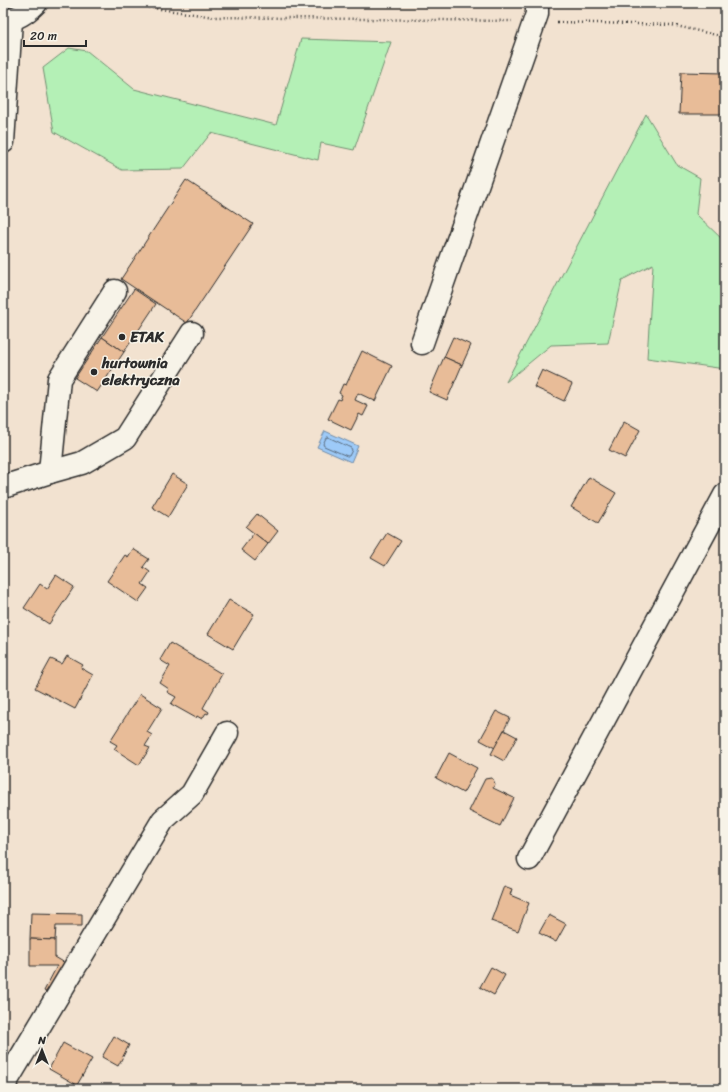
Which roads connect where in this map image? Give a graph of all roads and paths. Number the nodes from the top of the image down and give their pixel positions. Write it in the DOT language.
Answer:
graph roads {
  1 [pos="36,3"];
  2 [pos="129,3"];
  3 [pos="535,12"];
  4 [pos="7,21"];
  5 [pos="725,37"];
  6 [pos="3,142"];
  7 [pos="115,291"];
  8 [pos="192,334"];
  9 [pos="422,343"];
  10 [pos="50,472"];
  11 [pos="3,487"];
  12 [pos="725,495"];
  13 [pos="227,733"];
  14 [pos="529,859"];
  15 [pos="3,1087"];
  1 -- 4 [label="main road"];
  2 -- 3 [label="path"];
  3 -- 5 [label="path"];
  3 -- 9 [label="main road"];
  4 -- 6 [label="main road"];
  7 -- 10 [label="main road"];
  8 -- 10 [label="main road"];
  10 -- 11 [label="main road"];
  12 -- 14 [label="main road"];
  13 -- 15 [label="main road"];
}
